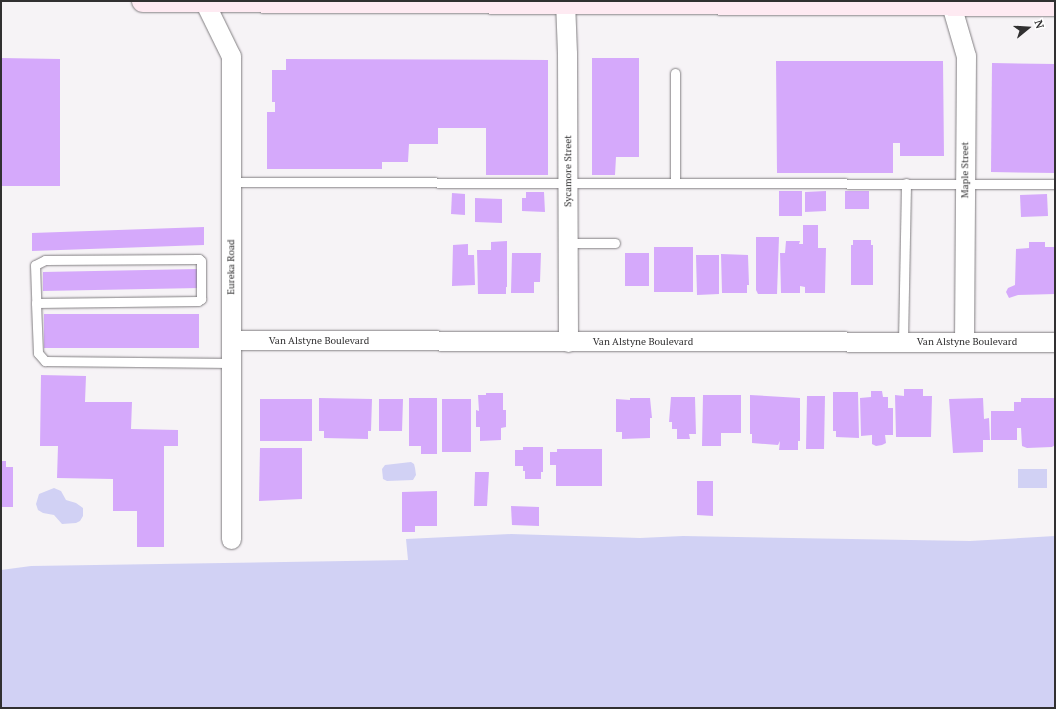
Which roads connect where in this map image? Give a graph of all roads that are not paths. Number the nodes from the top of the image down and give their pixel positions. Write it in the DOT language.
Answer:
graph roads {
  1 [pos="143,1"];
  2 [pos="204,1"];
  3 [pos="565,2"];
  4 [pos="951,3"];
  5 [pos="1055,5"];
  6 [pos="675,73"];
  7 [pos="230,182"];
  8 [pos="568,182"];
  9 [pos="675,182"];
  10 [pos="906,183"];
  11 [pos="966,183"];
  12 [pos="1055,184"];
  13 [pos="568,243"];
  14 [pos="615,243"];
  15 [pos="36,303"];
  16 [pos="231,340"];
  17 [pos="903,341"];
  18 [pos="568,342"];
  19 [pos="964,342"];
  20 [pos="1055,342"];
  21 [pos="231,364"];
  22 [pos="231,539"];
  1 -- 2 [label="main road"];
  2 -- 3 [label="main road"];
  2 -- 7 [label="street, Eureka Road"];
  3 -- 4 [label="main road"];
  3 -- 8 [label="street, Sycamore Street"];
  4 -- 5 [label="main road"];
  4 -- 11 [label="street, Maple Street"];
  6 -- 9 [label="lane"];
  7 -- 8 [label="lane"];
  7 -- 16 [label="street, Eureka Road"];
  8 -- 9 [label="lane"];
  8 -- 13 [label="street, Sycamore Street"];
  9 -- 10 [label="lane"];
  10 -- 11 [label="lane"];
  10 -- 17 [label="lane"];
  11 -- 12 [label="lane"];
  11 -- 19 [label="street, Maple Street"];
  13 -- 14 [label="lane"];
  13 -- 18 [label="street, Sycamore Street"];
  15 -- 15 [label="lane"];
  15 -- 21 [label="lane"];
  16 -- 18 [label="street, Van Alstyne Boulevard"];
  16 -- 21 [label="street, Eureka Road"];
  17 -- 18 [label="street, Van Alstyne Boulevard"];
  17 -- 19 [label="street, Van Alstyne Boulevard"];
  19 -- 20 [label="street, Van Alstyne Boulevard"];
  21 -- 22 [label="street, Eureka Road"];
}
